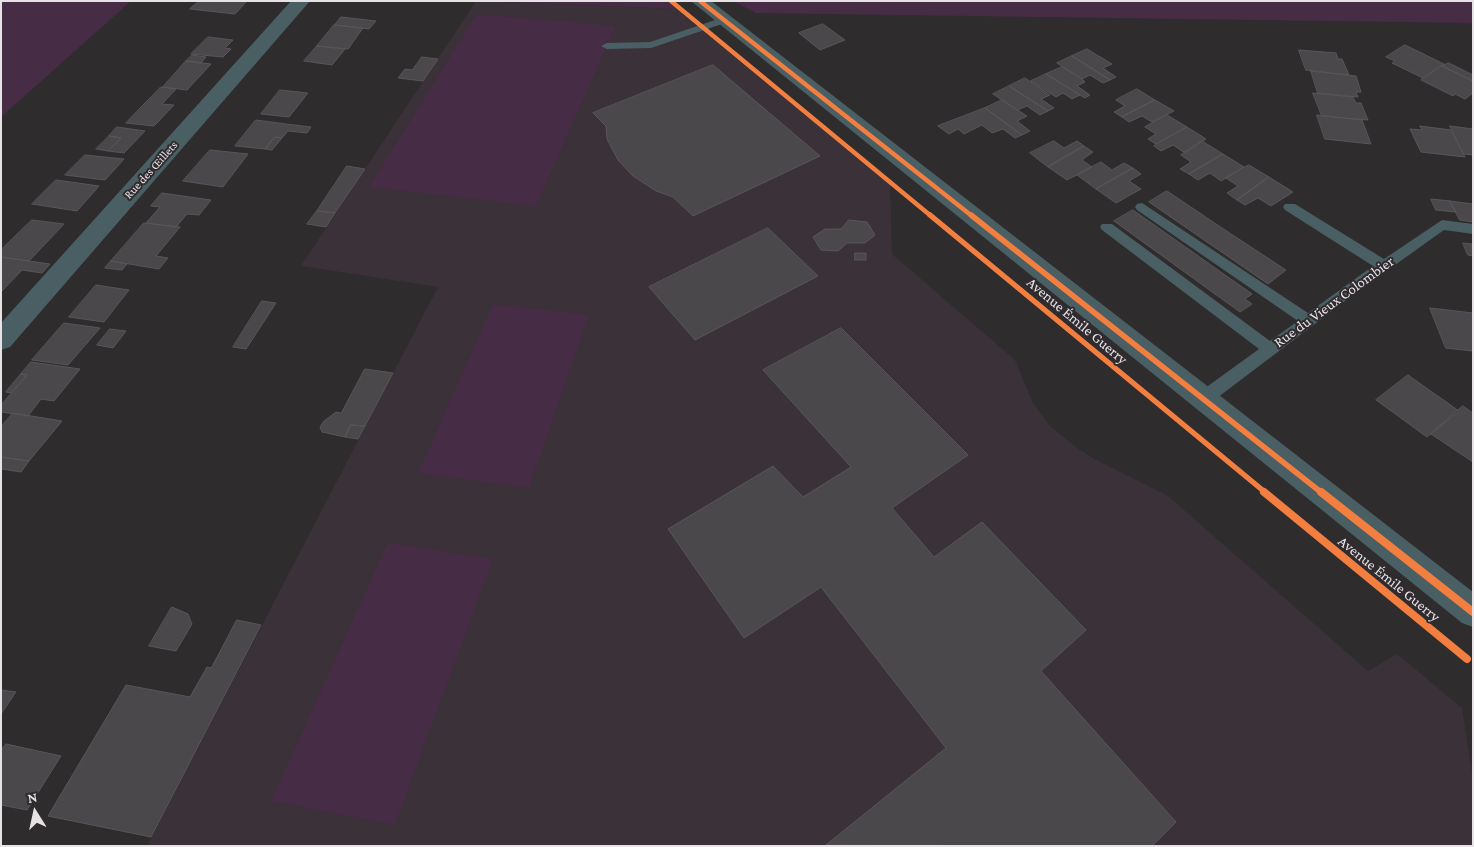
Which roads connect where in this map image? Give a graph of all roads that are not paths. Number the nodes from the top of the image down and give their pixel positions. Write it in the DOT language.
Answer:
graph roads {
  1 [pos="301,1"];
  2 [pos="700,1"];
  3 [pos="724,20"];
  4 [pos="606,46"];
  5 [pos="1290,206"];
  6 [pos="1142,207"];
  7 [pos="1107,227"];
  8 [pos="1473,229"];
  9 [pos="1384,266"];
  10 [pos="1308,320"];
  11 [pos="1,340"];
  12 [pos="1270,349"];
  13 [pos="1203,399"];
  14 [pos="1473,612"];
  1 -- 11 [label="street, Rue des Œillets"];
  2 -- 3 [label="street, Avenue Émile Guerry"];
  3 -- 4 [label="lane"];
  3 -- 13 [label="street, Avenue Émile Guerry"];
  5 -- 9 [label="lane"];
  6 -- 10 [label="lane"];
  7 -- 12 [label="lane"];
  8 -- 9 [label="lane, Rue du Vieux Colombier"];
  9 -- 10 [label="lane, Rue du Vieux Colombier"];
  10 -- 12 [label="lane, Rue du Vieux Colombier"];
  12 -- 13 [label="lane, Rue du Vieux Colombier"];
  13 -- 14 [label="street, Avenue Émile Guerry"];
}
